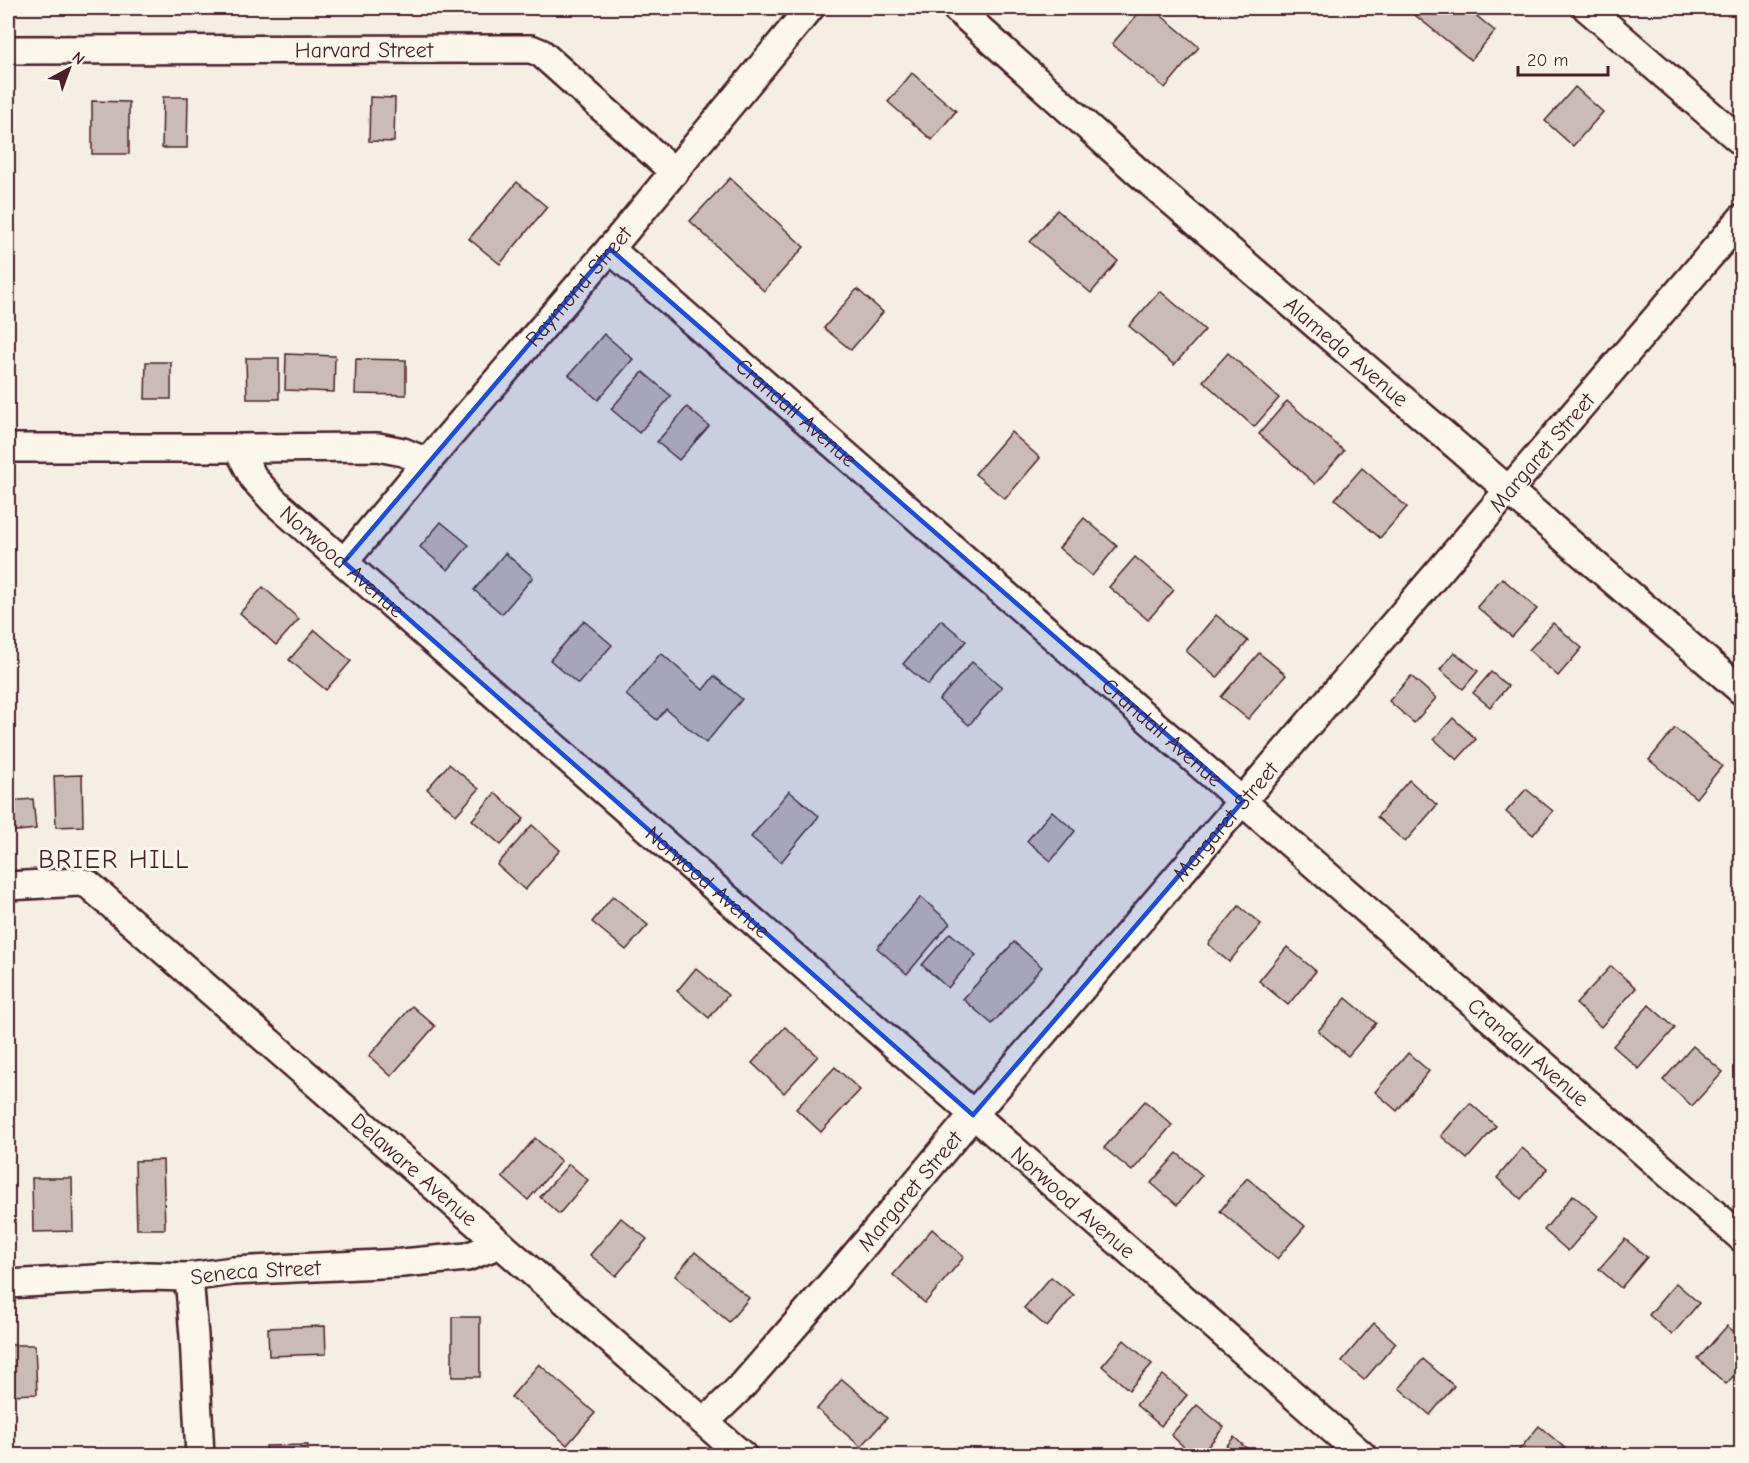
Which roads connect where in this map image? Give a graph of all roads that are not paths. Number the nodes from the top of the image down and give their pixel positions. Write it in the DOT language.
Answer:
graph roads {
  1 [pos="810,8"];
  2 [pos="956,8"];
  3 [pos="1587,8"];
  4 [pos="8,50"];
  5 [pos="1742,141"];
  6 [pos="674,172"];
  7 [pos="1742,218"];
  8 [pos="610,249"];
  9 [pos="8,448"];
  10 [pos="238,448"];
  11 [pos="427,462"];
  12 [pos="1509,489"];
  13 [pos="344,562"];
  14 [pos="1742,691"];
  15 [pos="1243,801"];
  16 [pos="8,886"];
  17 [pos="973,1115"];
  18 [pos="1742,1238"];
  19 [pos="500,1244"];
  20 [pos="189,1277"];
  21 [pos="8,1284"];
  22 [pos="705,1422"];
  23 [pos="200,1455"];
  24 [pos="743,1455"];
  25 [pos="1363,1455"];
  1 -- 6 [label="street, Raymond Street"];
  2 -- 12 [label="street, Alameda Avenue"];
  3 -- 5 [label="street"];
  4 -- 6 [label="street, Harvard Street"];
  6 -- 8 [label="street, Raymond Street"];
  7 -- 12 [label="street, Margaret Street"];
  8 -- 11 [label="street, Raymond Street"];
  8 -- 15 [label="street, Crandall Avenue"];
  9 -- 10 [label="street"];
  10 -- 11 [label="street"];
  10 -- 13 [label="street, Norwood Avenue"];
  11 -- 13 [label="street, Raymond Street"];
  12 -- 14 [label="street, Alameda Avenue"];
  12 -- 15 [label="street, Margaret Street"];
  13 -- 17 [label="street, Norwood Avenue"];
  15 -- 17 [label="street, Margaret Street"];
  15 -- 18 [label="street, Crandall Avenue"];
  16 -- 19 [label="street, Delaware Avenue"];
  17 -- 22 [label="street, Margaret Street"];
  17 -- 25 [label="street, Norwood Avenue"];
  19 -- 20 [label="street, Seneca Street"];
  19 -- 22 [label="street, Delaware Avenue"];
  20 -- 21 [label="street, Seneca Street"];
  20 -- 23 [label="street"];
  22 -- 24 [label="street, Delaware Avenue"];
}
